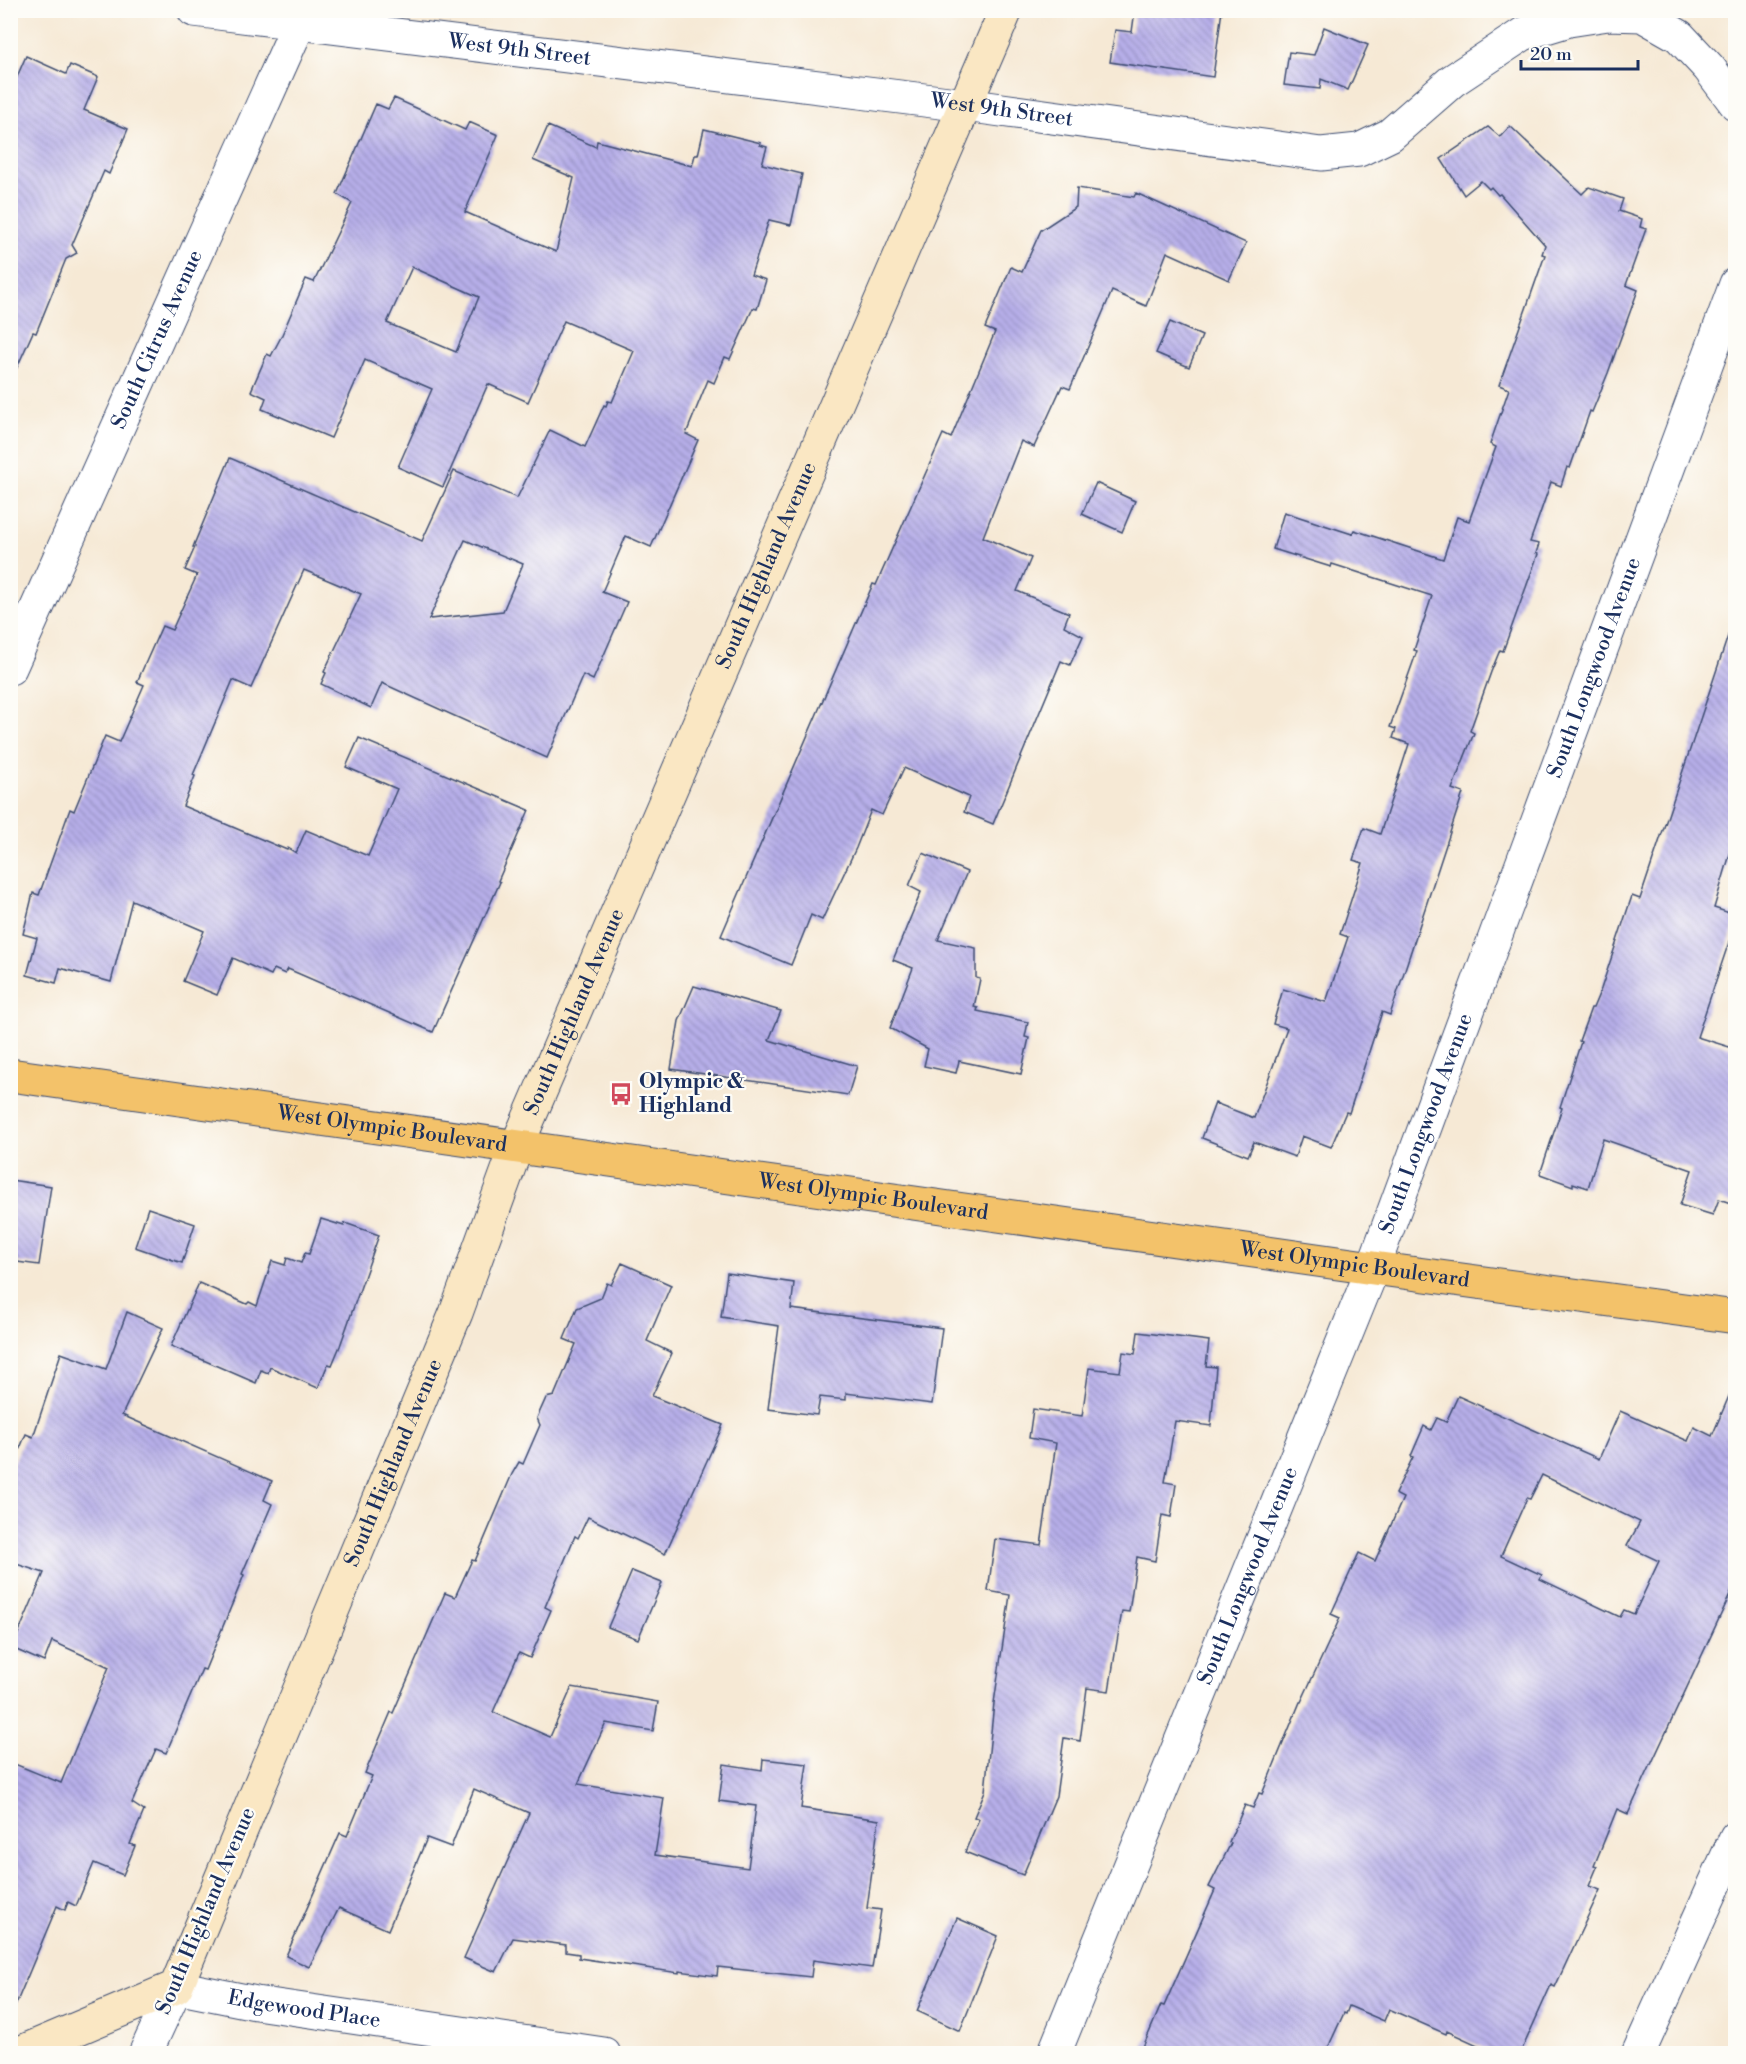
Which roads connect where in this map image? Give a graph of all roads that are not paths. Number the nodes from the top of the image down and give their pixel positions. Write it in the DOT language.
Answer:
graph roads {
  1 [pos="194,10"];
  2 [pos="1006,10"];
  3 [pos="1643,13"];
  4 [pos="302,17"];
  5 [pos="1736,104"];
  6 [pos="965,105"];
  7 [pos="1736,284"];
  8 [pos="10,668"];
  9 [pos="10,1075"];
  10 [pos="516,1148"];
  11 [pos="1373,1268"];
  12 [pos="1736,1317"];
  13 [pos="1736,1837"];
  14 [pos="176,1987"];
  15 [pos="29,2051"];
  16 [pos="145,2054"];
  17 [pos="604,2054"];
  18 [pos="1054,2054"];
  19 [pos="1638,2054"];
  1 -- 4 [label="street, West 9th Street"];
  2 -- 6 [label="main road, South Highland Avenue"];
  3 -- 5 [label="street, West 9th Street"];
  3 -- 6 [label="street, West 9th Street"];
  4 -- 6 [label="street, West 9th Street"];
  4 -- 8 [label="street, South Citrus Avenue"];
  6 -- 10 [label="main road, South Highland Avenue"];
  7 -- 11 [label="street, South Longwood Avenue"];
  9 -- 10 [label="main road, West Olympic Boulevard"];
  10 -- 11 [label="main road, West Olympic Boulevard"];
  10 -- 14 [label="main road, South Highland Avenue"];
  11 -- 12 [label="main road, West Olympic Boulevard"];
  11 -- 18 [label="street, South Longwood Avenue"];
  13 -- 19 [label="street"];
  14 -- 15 [label="main road"];
  14 -- 16 [label="street, South Highland Avenue"];
  14 -- 17 [label="street, Edgewood Place"];
}
